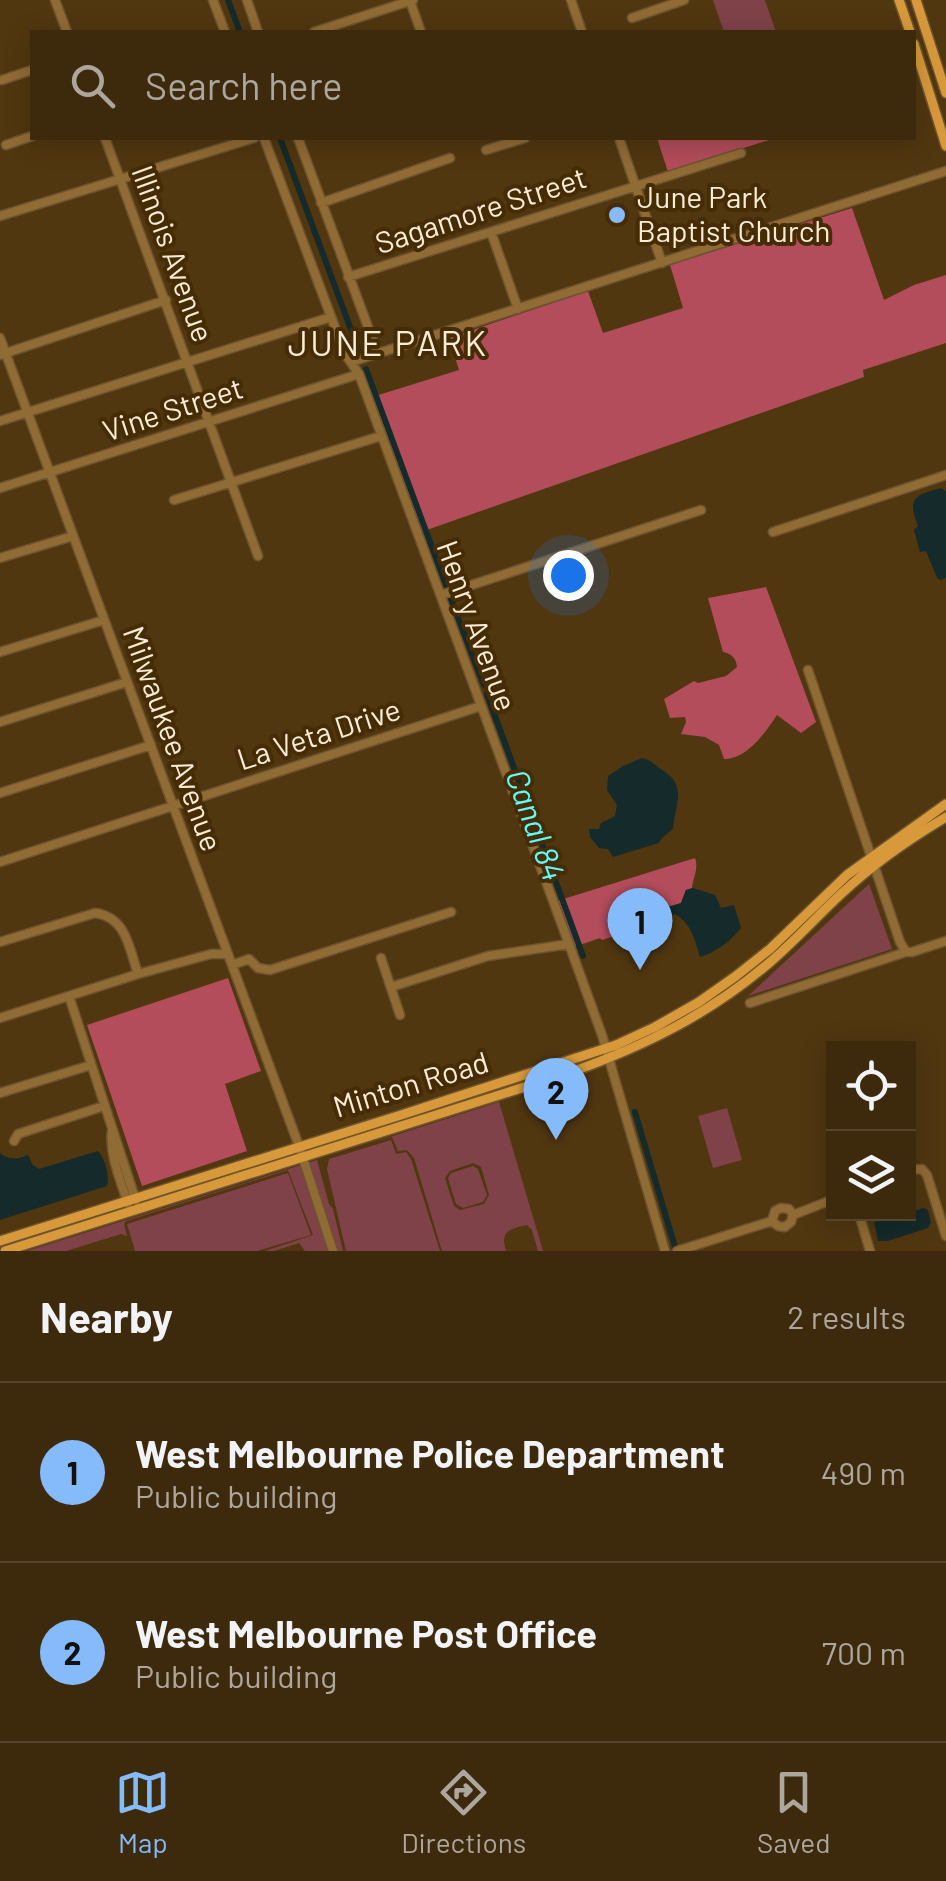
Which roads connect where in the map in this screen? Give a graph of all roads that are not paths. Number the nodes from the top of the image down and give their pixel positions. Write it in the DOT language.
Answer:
graph roads {
  1 [pos="55,0"];
  2 [pos="213,0"];
  3 [pos="247,0"];
  4 [pos="571,0"];
  5 [pos="684,0"];
  6 [pos="902,0"];
  7 [pos="916,0"];
  8 [pos="412,1"];
  9 [pos="920,12"];
  10 [pos="632,18"];
  11 [pos="66,30"];
  12 [pos="224,30"];
  13 [pos="257,30"];
  14 [pos="320,30"];
  15 [pos="420,30"];
  16 [pos="579,30"];
  17 [pos="910,30"];
  18 [pos="916,50"];
  19 [pos="30,71"];
  20 [pos="2,80"];
  21 [pos="946,94"];
  22 [pos="30,137"];
  23 [pos="106,140"];
  24 [pos="247,140"];
  25 [pos="265,140"];
  26 [pos="299,140"];
  27 [pos="518,140"];
  28 [pos="620,140"];
  29 [pos="6,144"];
  30 [pos="946,146"];
  31 [pos="486,150"];
  32 [pos="741,153"];
  33 [pos="450,158"];
  34 [pos="946,171"];
  35 [pos="120,178"];
  36 [pos="636,187"];
  37 [pos="321,203"];
  38 [pos="0,216"];
  39 [pos="491,232"];
  40 [pos="662,262"];
  41 [pos="348,276"];
  42 [pos="166,300"];
  43 [pos="518,308"];
  44 [pos="331,318"];
  45 [pos="0,338"];
  46 [pos="3,354"];
  47 [pos="378,354"];
  48 [pos="188,362"];
  49 [pos="351,362"];
  50 [pos="359,374"];
  51 [pos="28,413"];
  52 [pos="0,421"];
  53 [pos="210,422"];
  54 [pos="381,436"];
  55 [pos="50,473"];
  56 [pos="946,474"];
  57 [pos="232,483"];
  58 [pos="0,488"];
  59 [pos="174,500"];
  60 [pos="701,510"];
  61 [pos="774,532"];
  62 [pos="74,536"];
  63 [pos="258,556"];
  64 [pos="0,558"];
  65 [pos="441,595"];
  66 [pos="104,620"];
  67 [pos="0,652"];
  68 [pos="808,670"];
  69 [pos="126,682"];
  70 [pos="482,706"];
  71 [pos="0,722"];
  72 [pos="151,745"];
  73 [pos="0,793"];
  74 [pos="946,804"];
  75 [pos="173,807"];
  76 [pos="946,817"];
  77 [pos="872,861"];
  78 [pos="0,862"];
  79 [pos="451,912"];
  80 [pos="0,942"];
  81 [pos="946,942"];
  82 [pos="570,944"];
  83 [pos="906,952"];
  84 [pos="228,954"];
  85 [pos="381,958"];
  86 [pos="232,964"];
  87 [pos="138,974"];
  88 [pos="390,987"];
  89 [pos="69,996"];
  90 [pos="750,1003"];
  91 [pos="400,1015"];
  92 [pos="0,1018"];
  93 [pos="606,1054"];
  94 [pos="91,1064"];
  95 [pos="0,1093"];
  96 [pos="104,1106"];
  97 [pos="14,1141"];
  98 [pos="300,1151"];
  99 [pos="916,1169"];
  100 [pos="826,1202"];
  101 [pos="133,1205"];
  102 [pos="793,1215"];
  103 [pos="772,1220"];
  104 [pos="861,1221"];
  105 [pos="946,1236"];
  106 [pos="0,1240"];
  107 [pos="5,1251"];
  108 [pos="333,1251"];
  109 [pos="666,1251"];
  110 [pos="678,1251"];
  111 [pos="870,1251"];
  1 -- 11 [label="street"];
  2 -- 12 [label="street"];
  3 -- 13 [label="street"];
  4 -- 16 [label="street"];
  5 -- 10 [label="street"];
  6 -- 9 [label="main road"];
  6 -- 17 [label="main road"];
  7 -- 9 [label="main road"];
  8 -- 14 [label="street"];
  8 -- 15 [label="street"];
  9 -- 21 [label="main road"];
  18 -- 30 [label="main road"];
  19 -- 20 [label="street"];
  22 -- 29 [label="street"];
  23 -- 35 [label="street, Illinois Avenue"];
  24 -- 35 [label="street"];
  25 -- 44 [label="street, Henry Avenue"];
  26 -- 37 [label="street"];
  27 -- 31 [label="street"];
  28 -- 36 [label="street"];
  32 -- 36 [label="street, Sagamore Street"];
  33 -- 37 [label="street"];
  34 -- 40 [label="street"];
  35 -- 38 [label="street"];
  35 -- 42 [label="street, Illinois Avenue"];
  36 -- 39 [label="street, Sagamore Street"];
  36 -- 40 [label="street"];
  37 -- 41 [label="street"];
  39 -- 41 [label="street, Sagamore Street"];
  39 -- 43 [label="street"];
  40 -- 43 [label="street"];
  41 -- 47 [label="street"];
  42 -- 46 [label="street"];
  42 -- 48 [label="street, Illinois Avenue"];
  43 -- 47 [label="street"];
  44 -- 48 [label="street"];
  44 -- 49 [label="street, Henry Avenue"];
  45 -- 46 [label="street, Milwaukee Avenue"];
  46 -- 51 [label="street, Milwaukee Avenue"];
  47 -- 49 [label="street"];
  48 -- 51 [label="street"];
  48 -- 53 [label="street, Illinois Avenue"];
  49 -- 50 [label="street, Henry Avenue"];
  50 -- 53 [label="street, Vine Street"];
  50 -- 54 [label="street, Henry Avenue"];
  51 -- 52 [label="street"];
  51 -- 55 [label="street, Milwaukee Avenue"];
  53 -- 55 [label="street, Vine Street"];
  53 -- 57 [label="street, Illinois Avenue"];
  54 -- 57 [label="street"];
  54 -- 65 [label="street, Henry Avenue"];
  55 -- 58 [label="street, Vine Street"];
  55 -- 62 [label="street, Milwaukee Avenue"];
  56 -- 61 [label="street"];
  57 -- 59 [label="street"];
  57 -- 63 [label="street, Illinois Avenue"];
  60 -- 65 [label="street"];
  62 -- 64 [label="street"];
  62 -- 66 [label="street, Milwaukee Avenue"];
  65 -- 70 [label="street, Henry Avenue"];
  66 -- 67 [label="street"];
  66 -- 69 [label="street, Milwaukee Avenue"];
  68 -- 77 [label="street"];
  69 -- 71 [label="street"];
  69 -- 72 [label="street, Milwaukee Avenue"];
  70 -- 75 [label="street, La Veta Drive"];
  70 -- 82 [label="street, Henry Avenue"];
  72 -- 73 [label="street"];
  72 -- 75 [label="street, Milwaukee Avenue"];
  74 -- 77 [label="main road, Minton Road"];
  75 -- 78 [label="street, La Veta Drive"];
  75 -- 84 [label="street, Milwaukee Avenue"];
  76 -- 77 [label="main road, Minton Road"];
  77 -- 83 [label="street"];
  77 -- 93 [label="main road, Minton Road"];
  79 -- 86 [label="street"];
  80 -- 87 [label="street"];
  81 -- 83 [label="street"];
  82 -- 88 [label="street"];
  82 -- 93 [label="street, Henry Avenue"];
  83 -- 90 [label="street"];
  84 -- 86 [label="street, Milwaukee Avenue"];
  84 -- 87 [label="street"];
  85 -- 88 [label="street"];
  86 -- 98 [label="street, Milwaukee Avenue"];
  87 -- 89 [label="street"];
  88 -- 91 [label="street"];
  89 -- 92 [label="street"];
  89 -- 94 [label="street"];
  93 -- 98 [label="main road, Minton Road"];
  93 -- 109 [label="street, Henry Avenue"];
  94 -- 95 [label="street"];
  94 -- 96 [label="street"];
  96 -- 97 [label="street"];
  96 -- 101 [label="street"];
  98 -- 101 [label="main road, Minton Road"];
  98 -- 108 [label="street, Milwaukee Avenue"];
  99 -- 105 [label="street"];
  100 -- 102 [label="street"];
  101 -- 106 [label="main road, Minton Road"];
  101 -- 107 [label="main road, Minton Road"];
  102 -- 103 [label="street"];
  102 -- 103 [label="street"];
  103 -- 110 [label="street"];
  104 -- 111 [label="street"];
}
